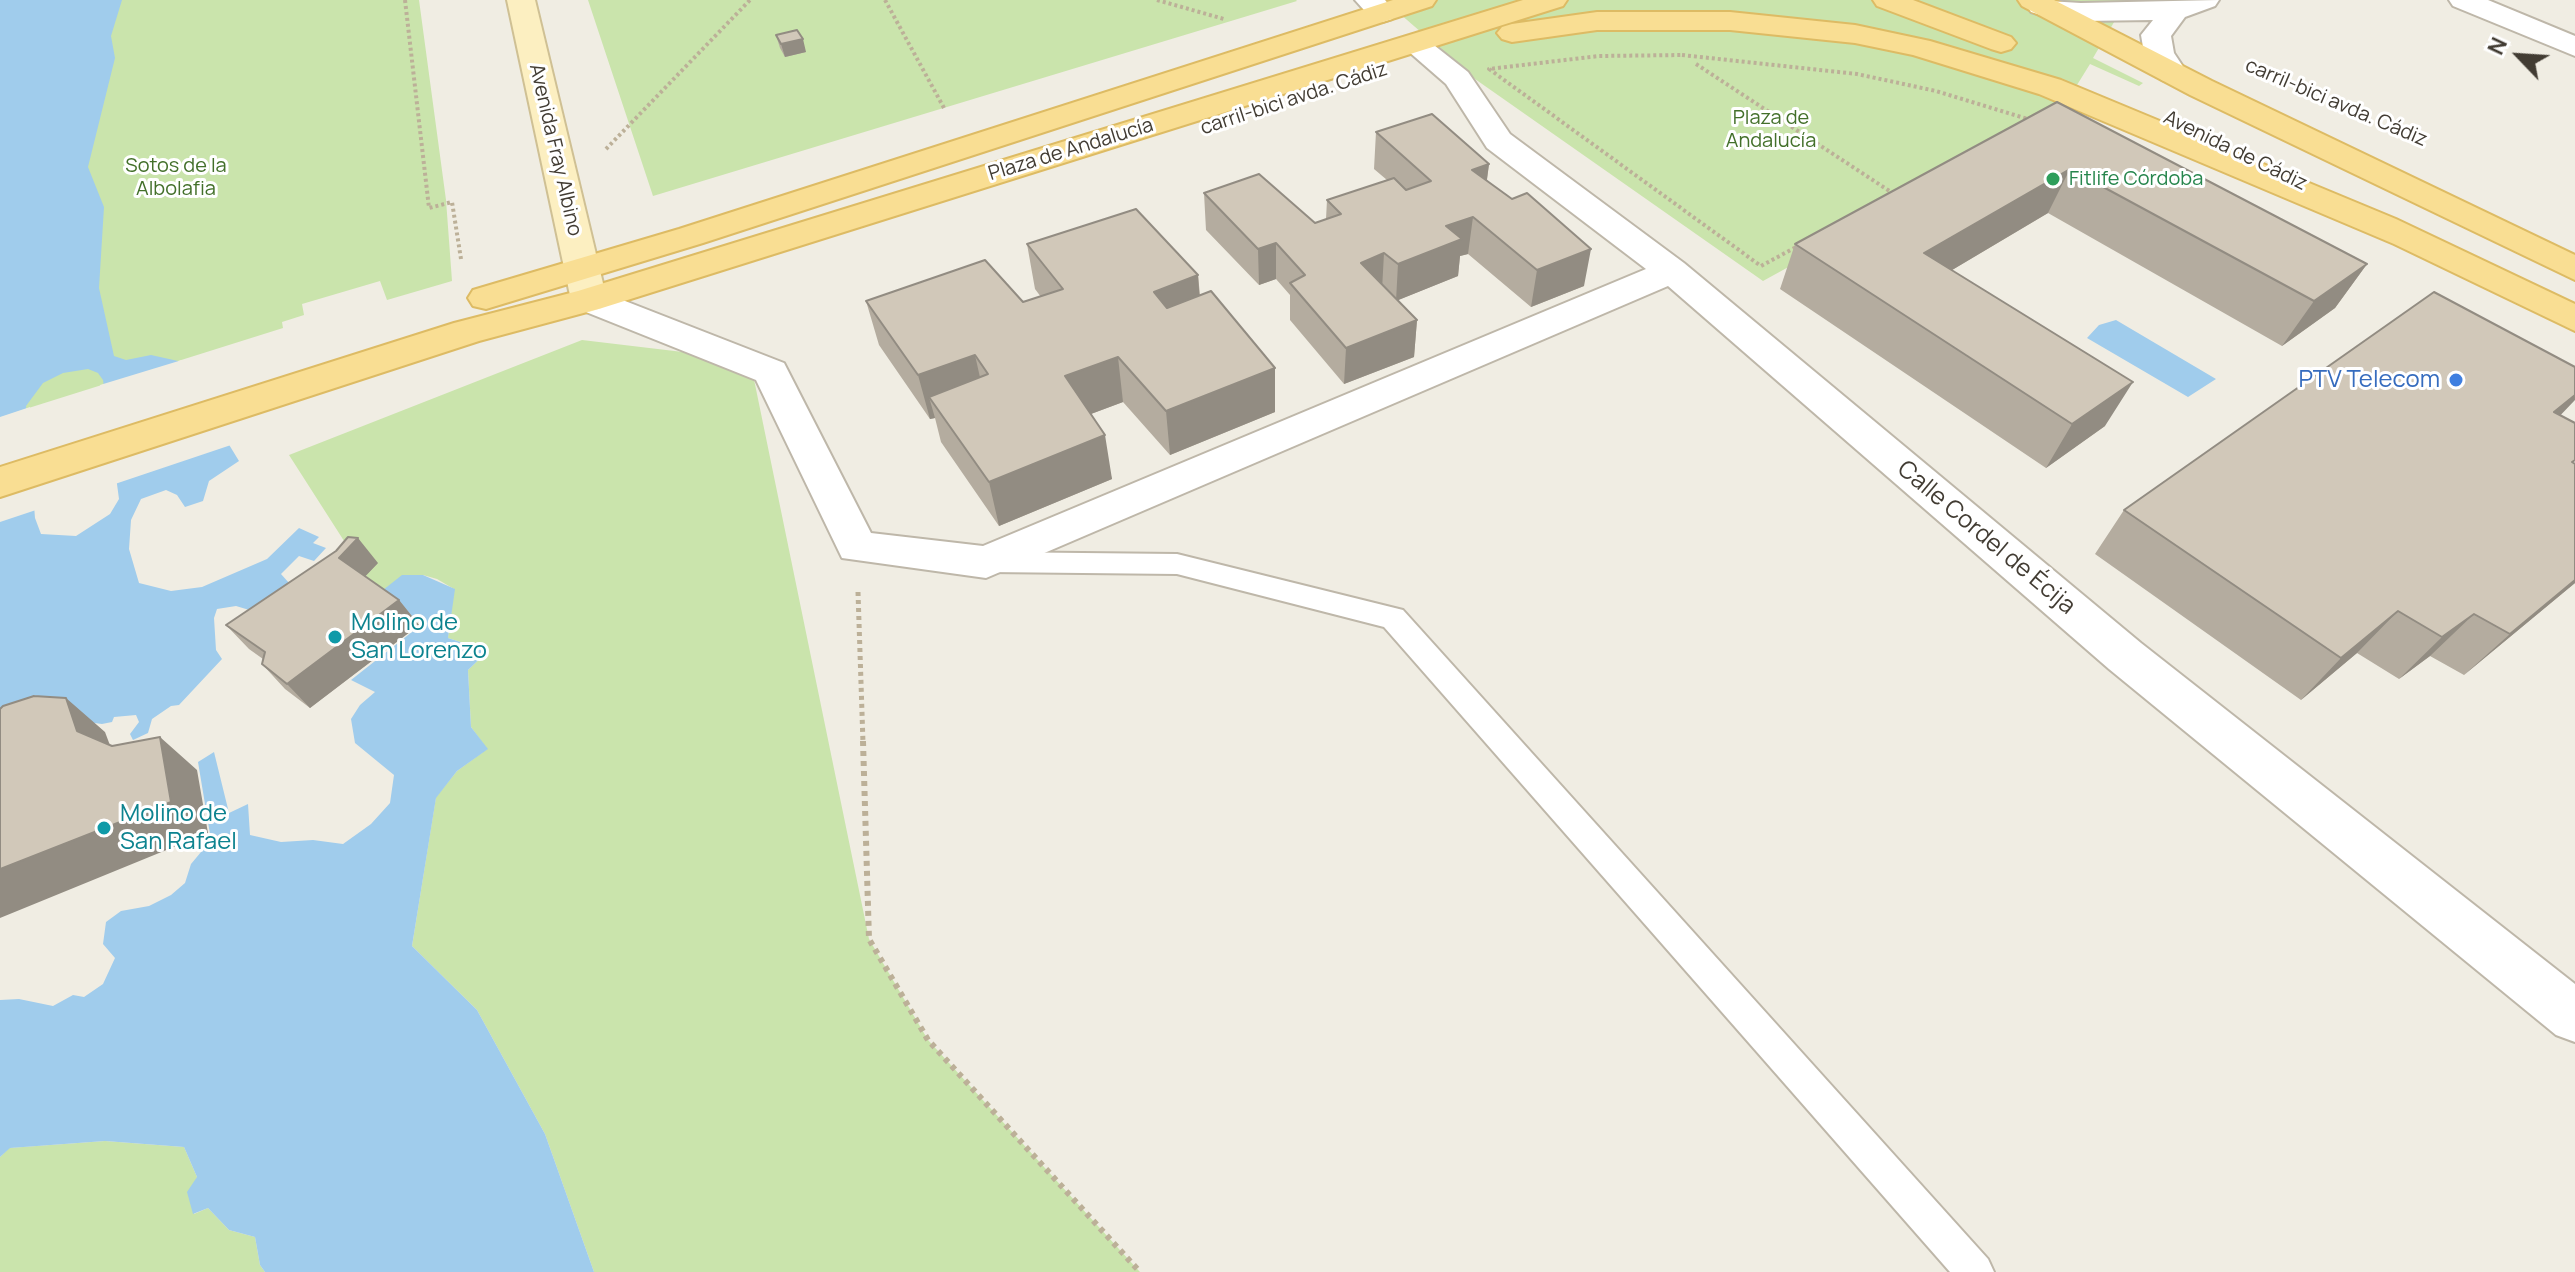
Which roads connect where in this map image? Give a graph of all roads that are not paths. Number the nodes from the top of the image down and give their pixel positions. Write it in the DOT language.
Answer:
graph roads {
  1 [pos="521,0"];
  2 [pos="1422,0"];
  3 [pos="1553,0"];
  4 [pos="1887,0"];
  5 [pos="2205,0"];
  6 [pos="2463,0"];
  7 [pos="2037,3"];
  8 [pos="1376,6"];
  9 [pos="2175,11"];
  10 [pos="1415,44"];
  11 [pos="2575,47"];
  12 [pos="2173,74"];
  13 [pos="2409,238"];
  14 [pos="2575,269"];
  15 [pos="1672,271"];
  16 [pos="585,284"];
  17 [pos="2575,319"];
  18 [pos="463,320"];
  19 [pos="0,452"];
  20 [pos="0,482"];
  21 [pos="986,562"];
  22 [pos="2575,1017"];
  23 [pos="1975,1272"];
  1 -- 16 [label="main road, Avenida Fray Albino"];
  2 -- 8 [label="main road, Plaza de Andalucía"];
  3 -- 10 [label="main road, Plaza de Andalucía"];
  4 -- 13 [label="main road, Avenida de Cádiz"];
  5 -- 9 [label="street"];
  6 -- 11 [label="street"];
  7 -- 9 [label="street"];
  7 -- 12 [label="main road, Avenida de Cádiz"];
  8 -- 16 [label="main road, Plaza de Andalucía"];
  9 -- 12 [label="street"];
  10 -- 13 [label="main road"];
  10 -- 15 [label="street, Calle Cordel de Écija"];
  10 -- 16 [label="main road, Plaza de Andalucía"];
  12 -- 14 [label="main road, Avenida de Cádiz"];
  13 -- 17 [label="main road, Avenida de Cádiz"];
  15 -- 21 [label="street"];
  15 -- 22 [label="street, Calle Cordel de Écija"];
  16 -- 18 [label="main road"];
  16 -- 21 [label="street"];
  18 -- 19 [label="main road"];
  18 -- 20 [label="main road"];
  21 -- 23 [label="lane"];
}
